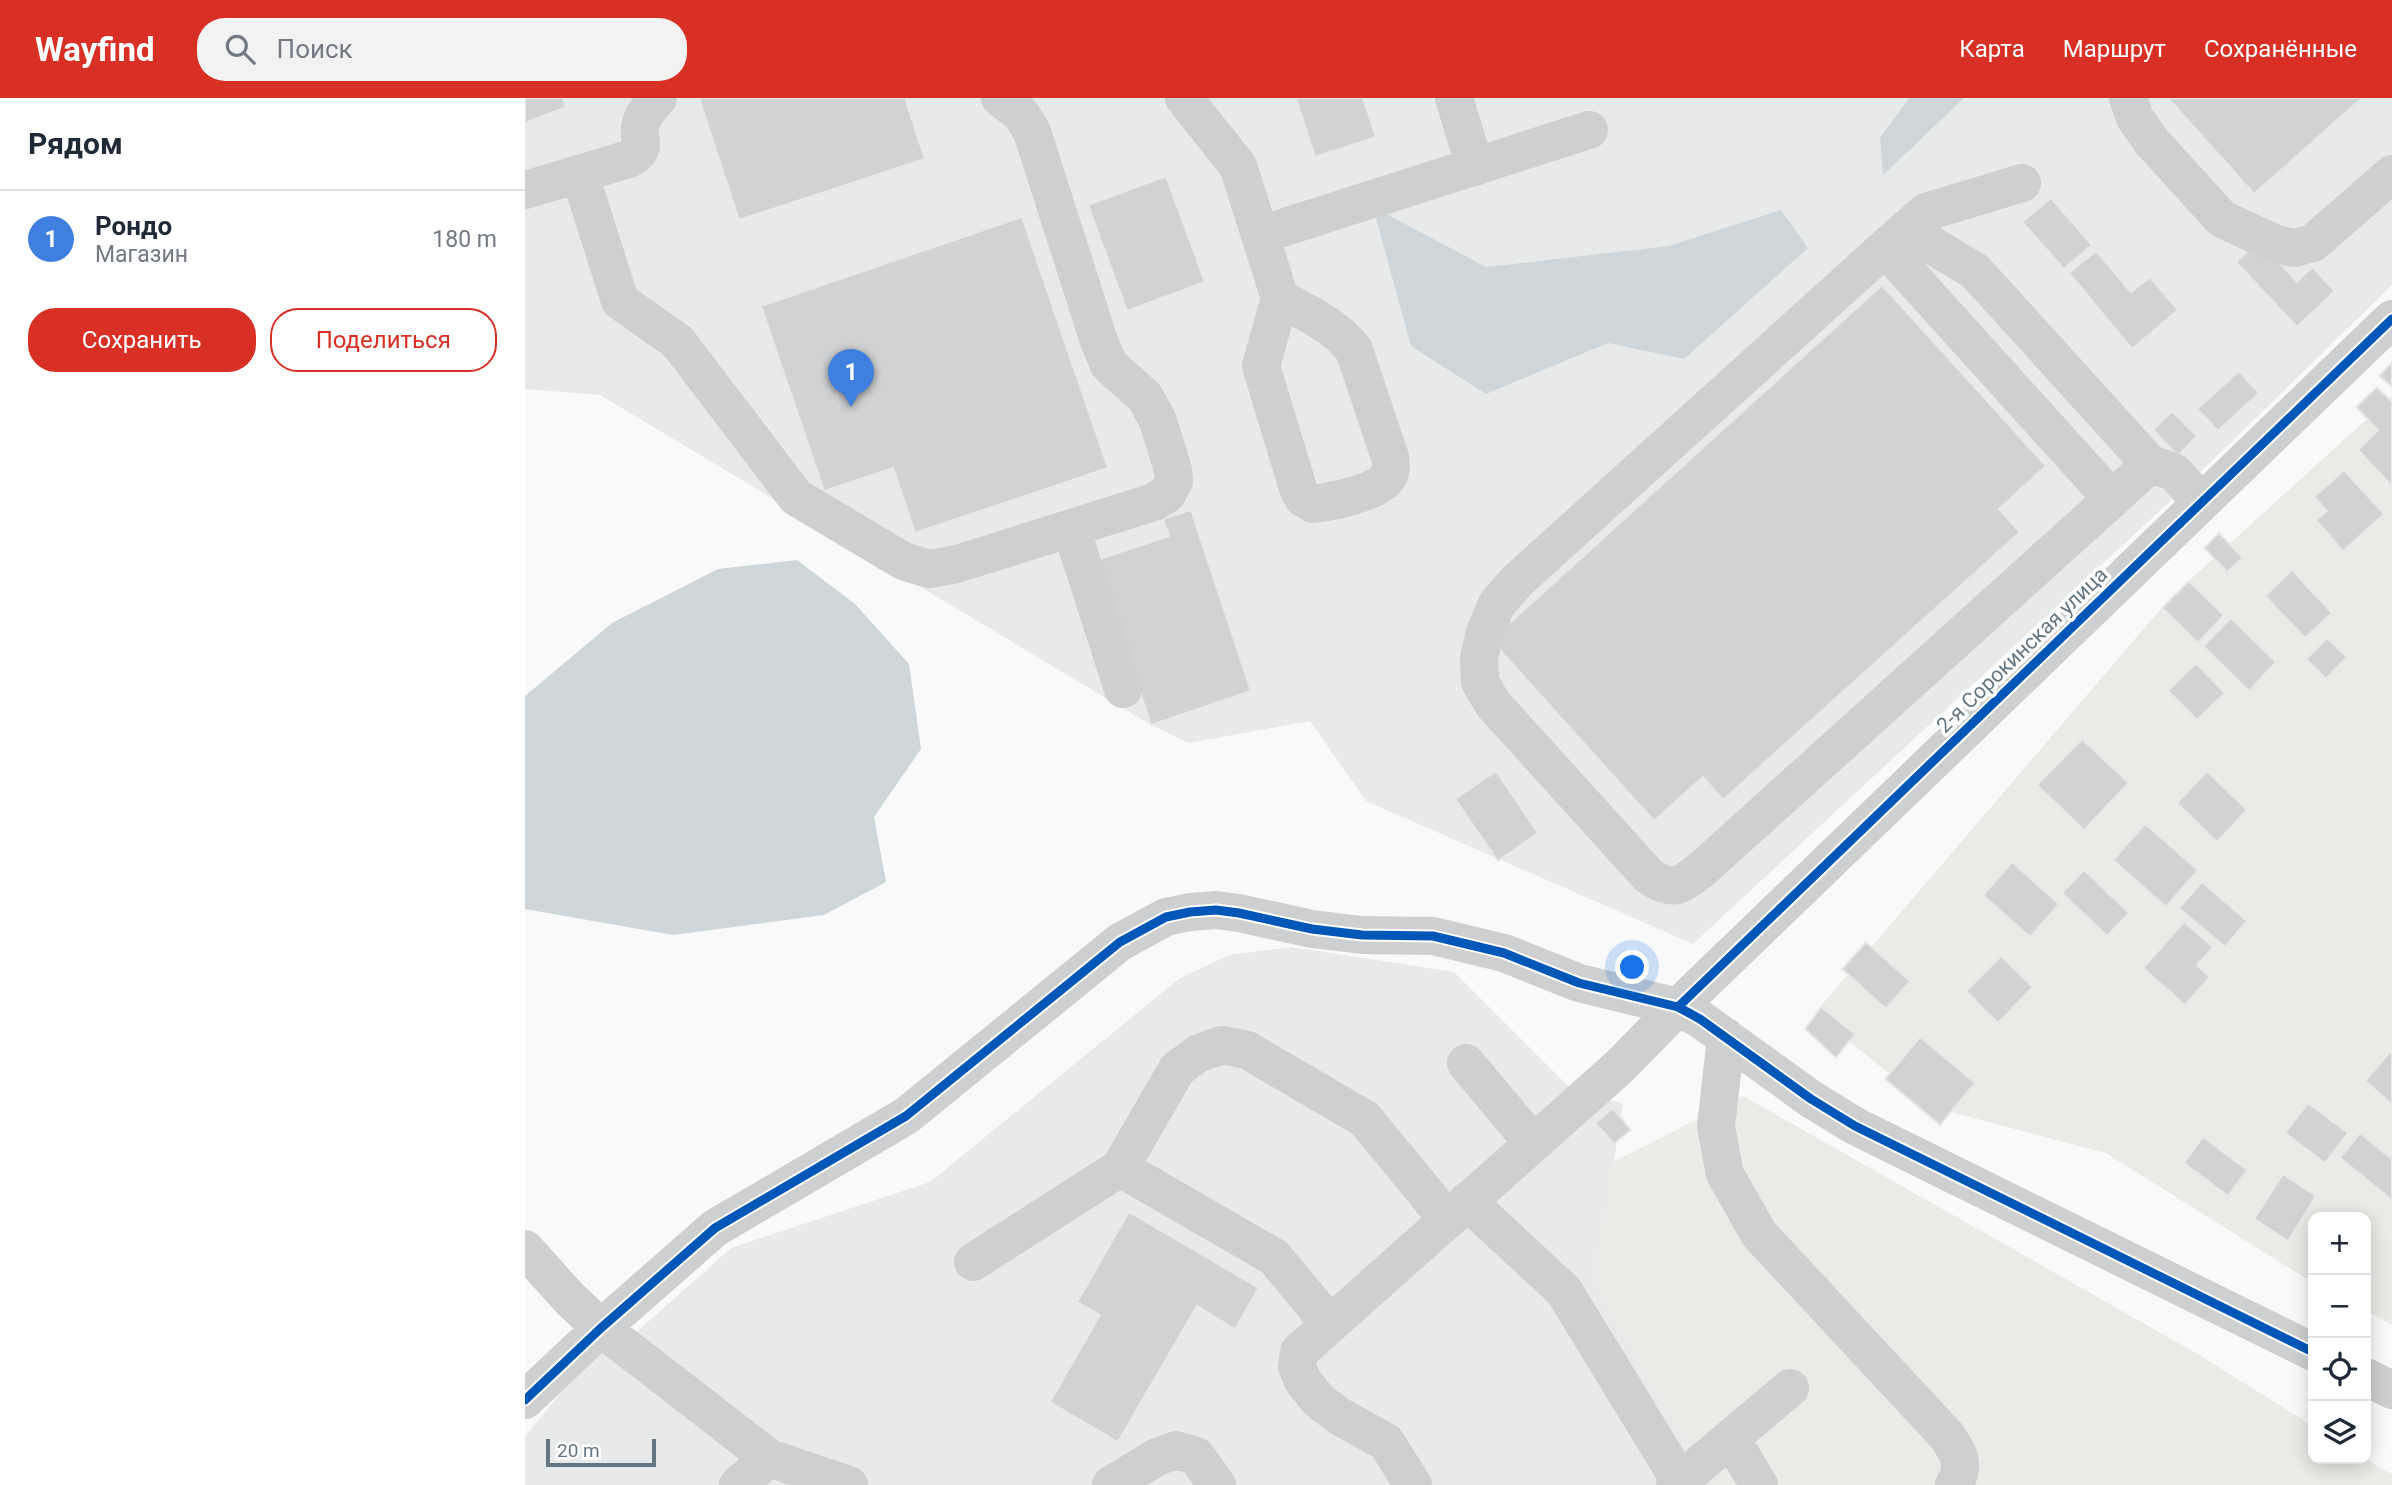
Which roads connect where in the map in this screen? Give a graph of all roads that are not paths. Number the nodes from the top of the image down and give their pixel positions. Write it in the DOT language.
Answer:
graph roads {
  1 [pos="658,98"];
  2 [pos="1000,98"];
  3 [pos="1184,98"];
  4 [pos="1454,98"];
  5 [pos="2127,98"];
  6 [pos="1589,130"];
  7 [pos="1475,167"];
  8 [pos="2392,174"];
  9 [pos="580,175"];
  10 [pos="2022,183"];
  11 [pos="525,190"];
  12 [pos="1260,235"];
  13 [pos="1895,239"];
  14 [pos="1280,298"];
  15 [pos="2392,319"];
  16 [pos="2150,464"];
  17 [pos="2112,499"];
  18 [pos="2201,502"];
  19 [pos="1072,528"];
  20 [pos="1123,689"];
  21 [pos="1678,1007"];
  22 [pos="1726,1037"];
  23 [pos="1466,1063"];
  24 [pos="1533,1143"];
  25 [pos="1119,1168"];
  26 [pos="1457,1210"];
  27 [pos="525,1249"];
  28 [pos="973,1262"];
  29 [pos="1329,1323"];
  30 [pos="601,1328"];
  31 [pos="2308,1350"];
  32 [pos="2371,1380"];
  33 [pos="1790,1388"];
  34 [pos="2392,1390"];
  35 [pos="525,1400"];
  36 [pos="1731,1439"];
  37 [pos="769,1458"];
  38 [pos="1678,1483"];
  39 [pos="738,1485"];
  40 [pos="849,1485"];
  41 [pos="1111,1485"];
  42 [pos="1217,1485"];
  43 [pos="1413,1485"];
  44 [pos="1759,1485"];
  45 [pos="1954,1485"];
  1 -- 9 [label="street"];
  2 -- 19 [label="street"];
  3 -- 12 [label="street"];
  4 -- 7 [label="street"];
  5 -- 8 [label="street"];
  6 -- 7 [label="street"];
  7 -- 12 [label="street"];
  9 -- 11 [label="street"];
  9 -- 19 [label="street"];
  10 -- 13 [label="street"];
  12 -- 14 [label="street"];
  13 -- 16 [label="street"];
  13 -- 17 [label="street"];
  13 -- 17 [label="street"];
  14 -- 14 [label="street"];
  15 -- 18 [label="street, 2-я Сорокинская улица"];
  16 -- 17 [label="street"];
  16 -- 18 [label="street"];
  18 -- 21 [label="street, 2-я Сорокинская улица"];
  19 -- 20 [label="street"];
  21 -- 22 [label="street"];
  21 -- 24 [label="street, 2-я Сорокинская улица"];
  21 -- 30 [label="street"];
  22 -- 31 [label="street"];
  22 -- 45 [label="street"];
  23 -- 24 [label="street"];
  24 -- 26 [label="street, 2-я Сорокинская улица"];
  25 -- 26 [label="street"];
  25 -- 28 [label="street"];
  25 -- 29 [label="street"];
  26 -- 29 [label="street, 2-я Сорокинская улица"];
  26 -- 38 [label="street"];
  27 -- 30 [label="street"];
  29 -- 43 [label="street, 2-я Сорокинская улица"];
  30 -- 35 [label="street"];
  30 -- 37 [label="street"];
  32 -- 34 [label="street"];
  33 -- 36 [label="street"];
  36 -- 38 [label="street"];
  36 -- 44 [label="street"];
  37 -- 39 [label="street"];
  37 -- 40 [label="street"];
  41 -- 42 [label="street"];
}
